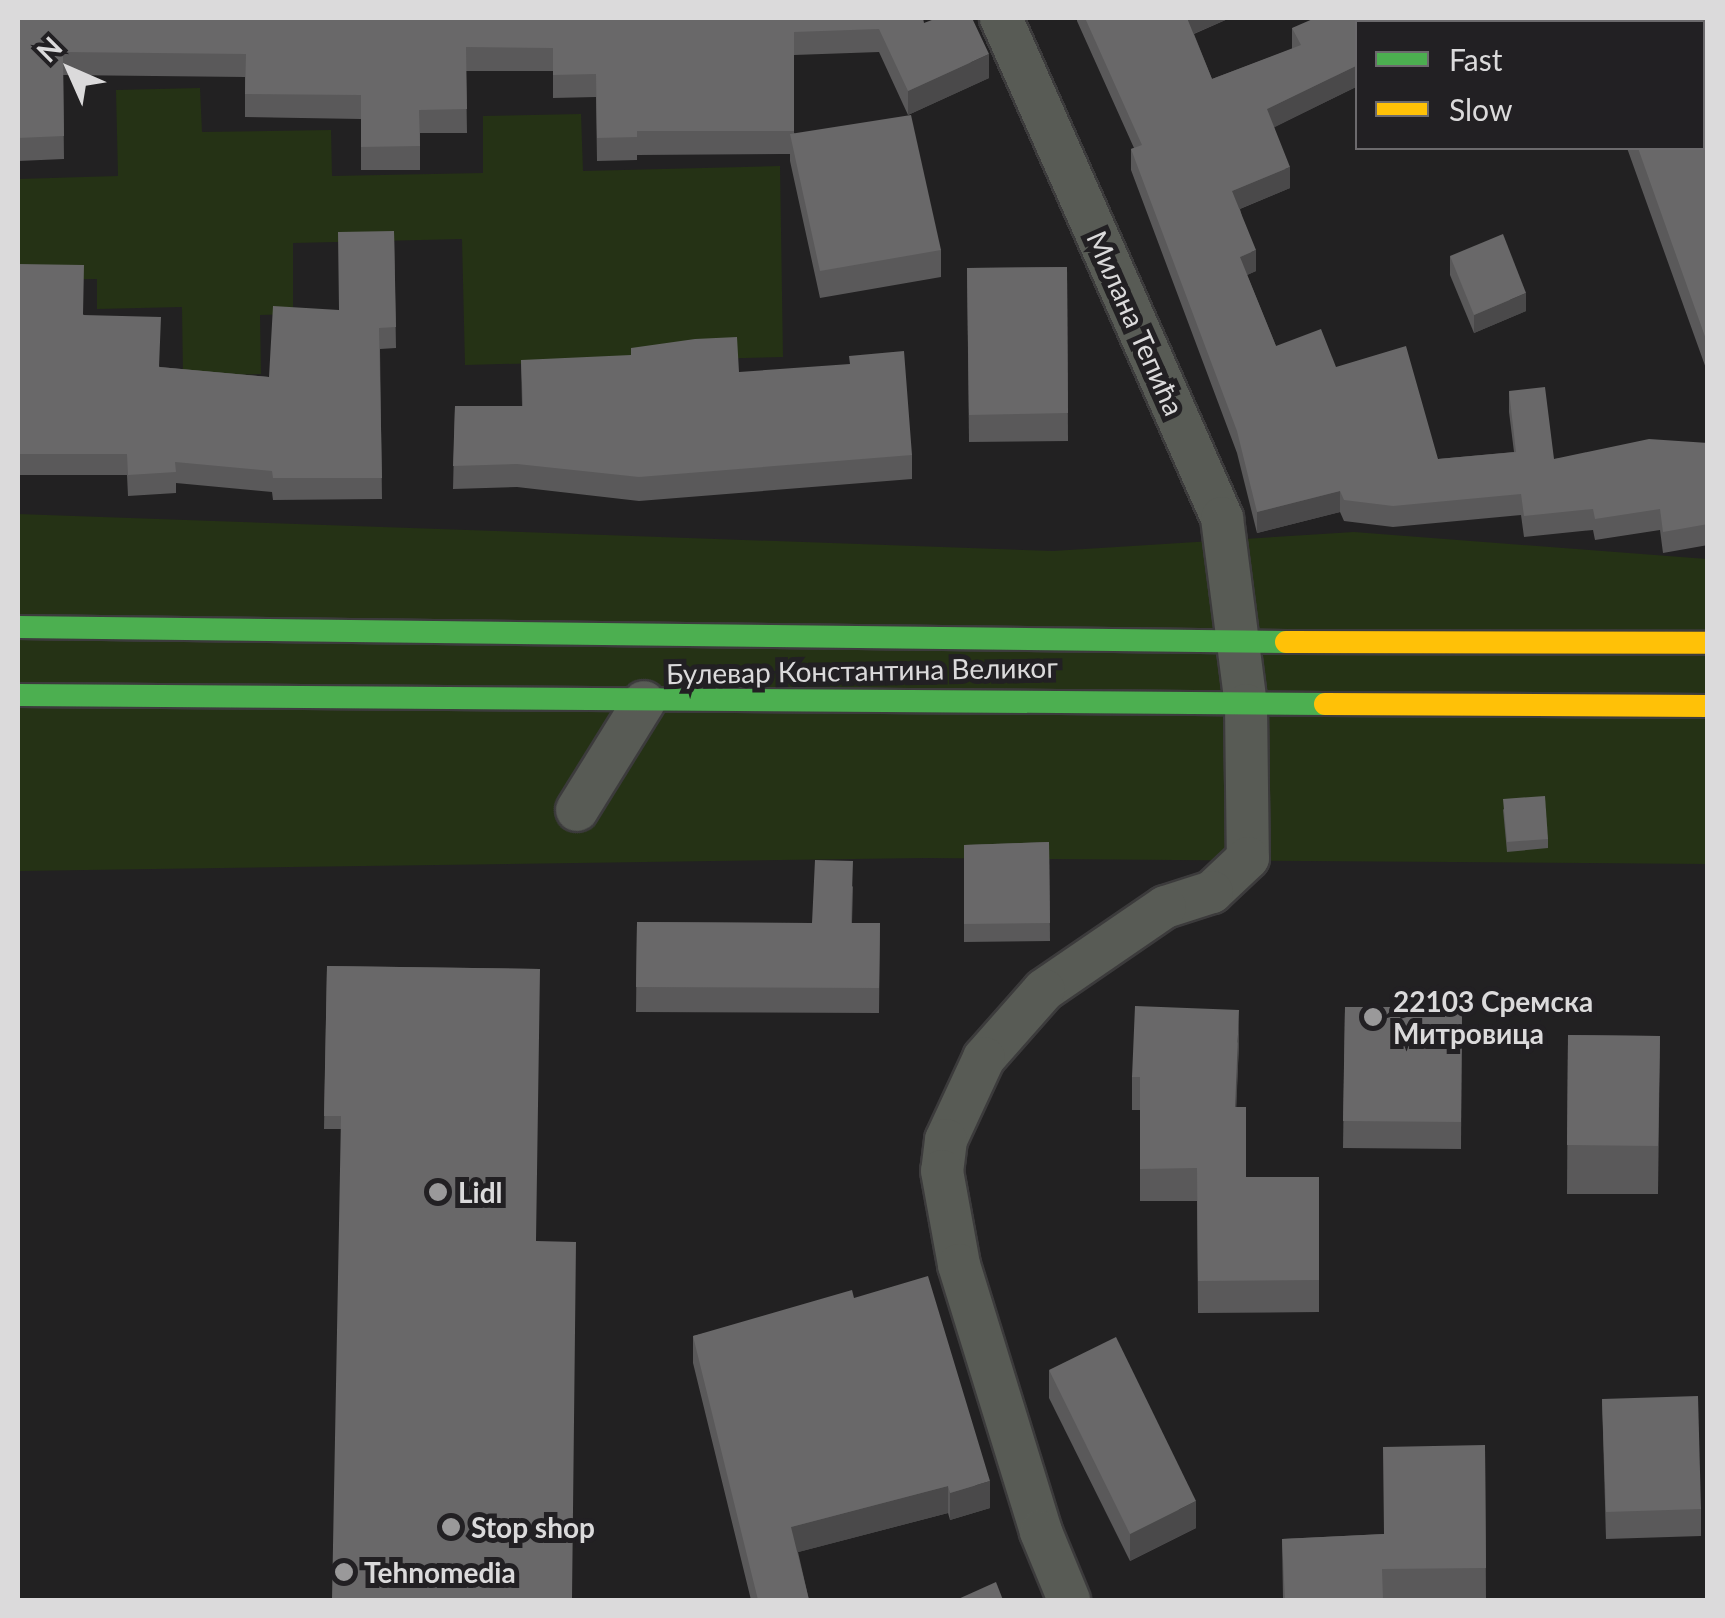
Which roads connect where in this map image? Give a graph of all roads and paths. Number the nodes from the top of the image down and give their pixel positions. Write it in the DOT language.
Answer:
graph roads {
  1 [pos="1001,18"];
  2 [pos="18,626"];
  3 [pos="1234,639"];
  4 [pos="1708,642"];
  5 [pos="18,695"];
  6 [pos="644,702"];
  7 [pos="1246,705"];
  8 [pos="1708,706"];
  9 [pos="577,810"];
  10 [pos="1070,1600"];
  1 -- 3 [label="street, Милана Тепића"];
  2 -- 3 [label="main road, Булевар Константина Великог"];
  3 -- 4 [label="main road, Булевар Константина Великог"];
  3 -- 7 [label="street, Милана Тепића"];
  5 -- 6 [label="main road, Булевар Константина Великог"];
  6 -- 7 [label="main road, Булевар Константина Великог"];
  6 -- 9 [label="street"];
  7 -- 8 [label="main road, Булевар Константина Великог"];
  7 -- 10 [label="street, Милана Тепића"];
}
